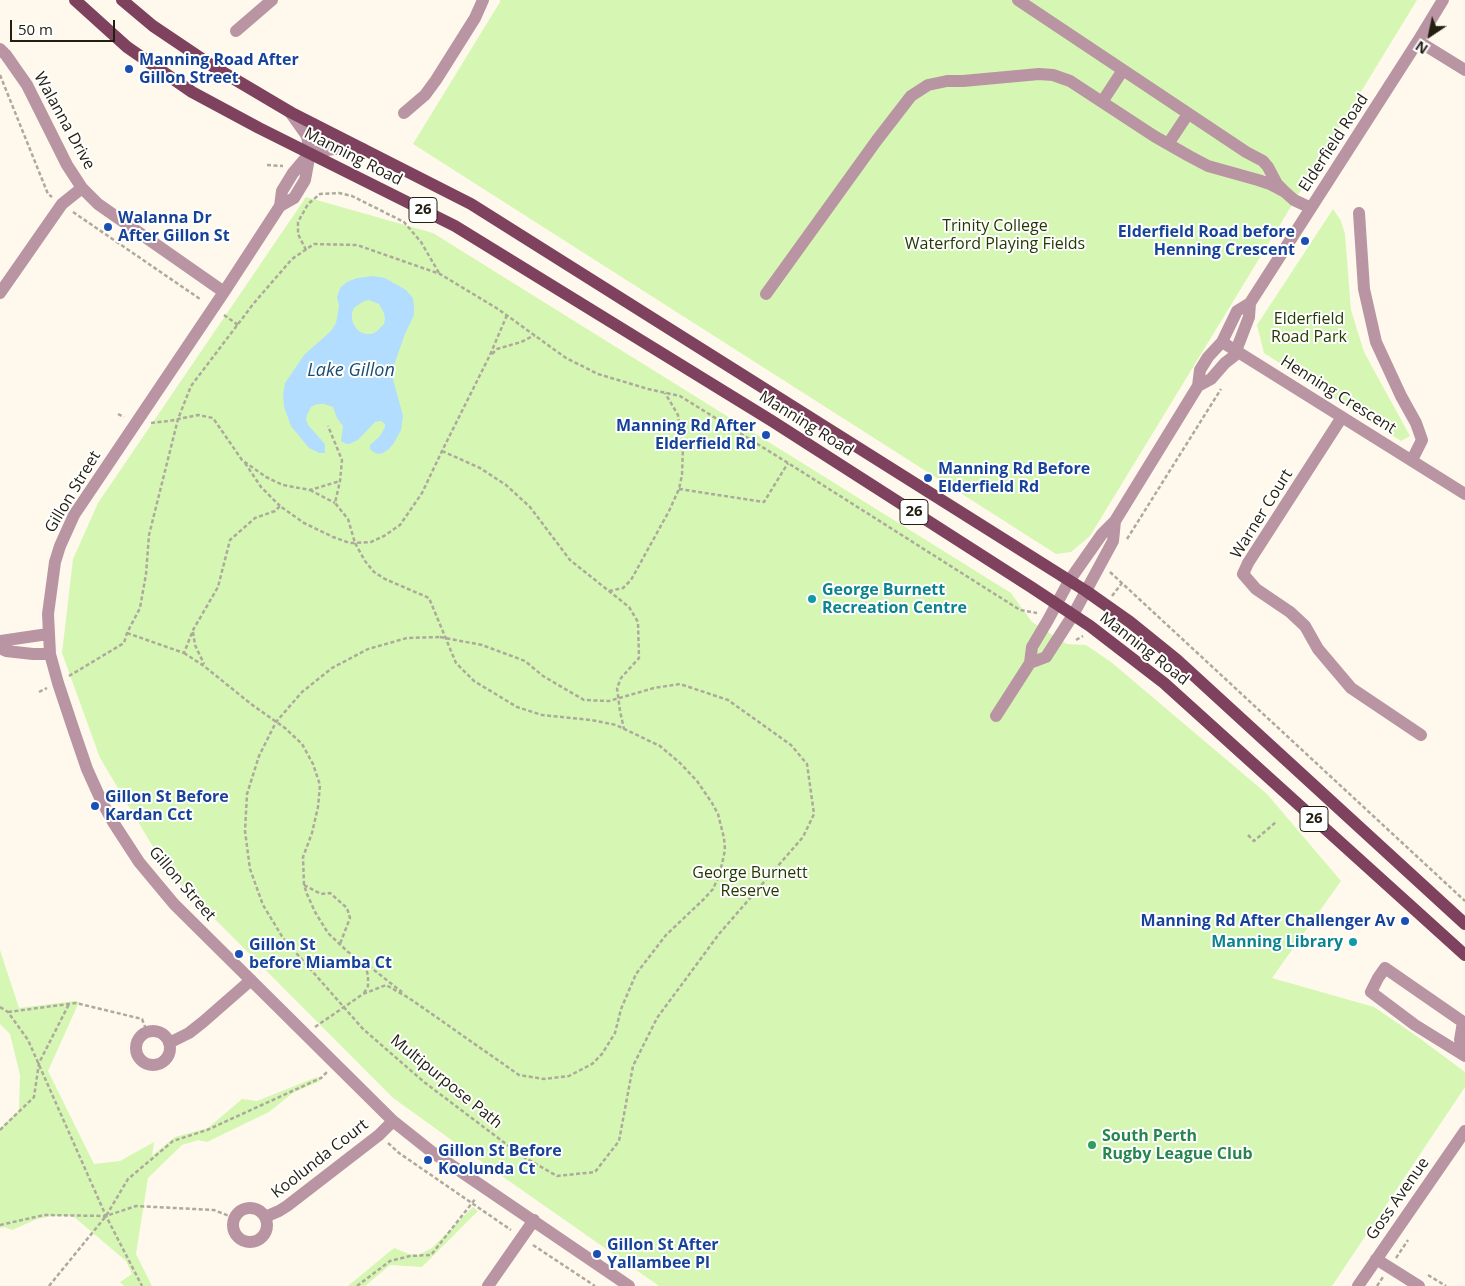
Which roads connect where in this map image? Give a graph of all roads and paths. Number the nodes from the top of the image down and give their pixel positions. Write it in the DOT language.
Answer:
graph roads {
  1 [pos="75,0"];
  2 [pos="122,0"];
  3 [pos="272,0"];
  4 [pos="483,0"];
  5 [pos="1018,0"];
  6 [pos="1443,0"];
  7 [pos="236,31"];
  8 [pos="1418,42"];
  9 [pos="0,49"];
  10 [pos="1122,70"];
  11 [pos="1465,70"];
  12 [pos="0,75"];
  13 [pos="1102,102"];
  14 [pos="290,112"];
  15 [pos="404,113"];
  16 [pos="1188,114"];
  17 [pos="1168,144"];
  18 [pos="363,149"];
  19 [pos="310,154"];
  20 [pos="267,165"];
  21 [pos="283,166"];
  22 [pos="82,188"];
  23 [pos="1285,192"];
  24 [pos="55,199"];
  25 [pos="1312,208"];
  26 [pos="72,211"];
  27 [pos="1359,213"];
  28 [pos="306,250"];
  29 [pos="440,274"];
  30 [pos="224,292"];
  31 [pos="0,293"];
  32 [pos="766,294"];
  33 [pos="200,299"];
  34 [pos="1250,303"];
  35 [pos="223,314"];
  36 [pos="507,315"];
  37 [pos="238,325"];
  38 [pos="535,335"];
  39 [pos="1222,342"];
  40 [pos="1236,351"];
  41 [pos="490,355"];
  42 [pos="1198,386"];
  43 [pos="1221,389"];
  44 [pos="665,393"];
  45 [pos="118,414"];
  46 [pos="1342,417"];
  47 [pos="126,418"];
  48 [pos="178,418"];
  49 [pos="147,423"];
  50 [pos="328,426"];
  51 [pos="442,451"];
  52 [pos="242,460"];
  53 [pos="1412,460"];
  54 [pos="788,463"];
  55 [pos="340,481"];
  56 [pos="679,489"];
  57 [pos="310,490"];
  58 [pos="1465,494"];
  59 [pos="335,503"];
  60 [pos="280,506"];
  61 [pos="1116,521"];
  62 [pos="1126,540"];
  63 [pos="355,543"];
  64 [pos="1109,567"];
  65 [pos="1069,581"];
  66 [pos="609,591"];
  67 [pos="1086,591"];
  68 [pos="1056,604"];
  69 [pos="1039,614"];
  70 [pos="1073,615"];
  71 [pos="193,630"];
  72 [pos="127,633"];
  73 [pos="48,634"];
  74 [pos="446,638"];
  75 [pos="0,641"];
  76 [pos="0,648"];
  77 [pos="184,652"];
  78 [pos="50,654"];
  79 [pos="1030,662"];
  80 [pos="204,666"];
  81 [pos="58,683"];
  82 [pos="618,699"];
  83 [pos="996,716"];
  84 [pos="276,722"];
  85 [pos="624,729"];
  86 [pos="1421,735"];
  87 [pos="1276,822"];
  88 [pos="1248,835"];
  89 [pos="304,885"];
  90 [pos="1465,900"];
  91 [pos="1465,924"];
  92 [pos="340,944"];
  93 [pos="1465,955"];
  94 [pos="365,963"];
  95 [pos="251,980"];
  96 [pos="363,994"];
  97 [pos="409,998"];
  98 [pos="69,1004"];
  99 [pos="0,1007"];
  100 [pos="344,1008"];
  101 [pos="8,1012"];
  102 [pos="146,1032"];
  103 [pos="306,1034"];
  104 [pos="169,1043"];
  105 [pos="1465,1044"];
  106 [pos="1465,1056"];
  107 [pos="39,1063"];
  108 [pos="335,1064"];
  109 [pos="393,1121"];
  110 [pos="0,1130"];
  111 [pos="1465,1131"];
  112 [pos="387,1143"];
  113 [pos="485,1187"];
  114 [pos="472,1204"];
  115 [pos="106,1216"];
  116 [pos="234,1218"];
  117 [pos="265,1218"];
  118 [pos="534,1220"];
  119 [pos="0,1225"];
  120 [pos="511,1230"];
  121 [pos="533,1244"];
  122 [pos="1376,1259"];
  123 [pos="49,1286"];
  124 [pos="142,1286"];
  125 [pos="357,1286"];
  126 [pos="488,1286"];
  127 [pos="595,1286"];
  128 [pos="629,1286"];
  129 [pos="1358,1286"];
  130 [pos="1419,1286"];
  1 -- 19 [label="main road, Manning Road / 26"];
  2 -- 14 [label="main road, Manning Road / 26"];
  3 -- 7 [label="street"];
  4 -- 15 [label="street"];
  5 -- 10 [label="street"];
  6 -- 8 [label="street, Elderfield Road"];
  8 -- 11 [label="street"];
  8 -- 25 [label="street, Elderfield Road"];
  9 -- 22 [label="street, Walanna Drive"];
  10 -- 13 [label="street"];
  10 -- 16 [label="street"];
  12 -- 24 [label="path"];
  13 -- 17 [label="street"];
  13 -- 32 [label="street"];
  14 -- 18 [label="main road, Manning Road / 26"];
  14 -- 19 [label="street, Gillon Street"];
  16 -- 17 [label="street"];
  16 -- 23 [label="street"];
  17 -- 23 [label="street"];
  18 -- 19 [label="street"];
  18 -- 65 [label="main road, Manning Road / 26"];
  19 -- 30 [label="street, Gillon Street"];
  19 -- 68 [label="main road, Manning Road / 26"];
  20 -- 21 [label="path"];
  22 -- 30 [label="street, Walanna Drive"];
  22 -- 31 [label="street"];
  23 -- 25 [label="street"];
  25 -- 34 [label="street, Elderfield Road"];
  26 -- 33 [label="path"];
  27 -- 53 [label="street, Henning Crescent"];
  28 -- 29 [label="path"];
  28 -- 29 [label="path"];
  28 -- 37 [label="path"];
  29 -- 36 [label="path"];
  30 -- 73 [label="street, Gillon Street"];
  34 -- 39 [label="street, Elderfield Road"];
  34 -- 40 [label="street, Elderfield Road"];
  35 -- 37 [label="path"];
  36 -- 38 [label="path"];
  36 -- 41 [label="path"];
  37 -- 48 [label="path"];
  38 -- 41 [label="path"];
  38 -- 44 [label="path"];
  39 -- 40 [label="street, Henning Crescent"];
  39 -- 42 [label="street, Elderfield Road"];
  40 -- 42 [label="street, Elderfield Road"];
  40 -- 46 [label="street, Henning Crescent"];
  41 -- 51 [label="path"];
  42 -- 61 [label="street, Elderfield Road"];
  43 -- 62 [label="path"];
  44 -- 54 [label="path"];
  44 -- 56 [label="path"];
  45 -- 47 [label="path"];
  46 -- 53 [label="street, Henning Crescent"];
  46 -- 86 [label="street, Warner Court"];
  48 -- 49 [label="path"];
  48 -- 52 [label="path"];
  48 -- 72 [label="path"];
  50 -- 55 [label="path"];
  51 -- 63 [label="path"];
  51 -- 66 [label="path"];
  52 -- 57 [label="path"];
  52 -- 60 [label="path"];
  53 -- 58 [label="street, Henning Crescent"];
  54 -- 56 [label="path"];
  54 -- 69 [label="path"];
  55 -- 57 [label="path"];
  55 -- 59 [label="path"];
  56 -- 66 [label="path"];
  57 -- 59 [label="path"];
  59 -- 63 [label="path"];
  60 -- 63 [label="path"];
  60 -- 71 [label="path"];
  61 -- 65 [label="street, Elderfield Road"];
  61 -- 67 [label="street, Elderfield Road"];
  63 -- 74 [label="path"];
  64 -- 90 [label="path"];
  65 -- 67 [label="main road, Manning Road / 26"];
  65 -- 68 [label="street, Elderfield Road"];
  66 -- 82 [label="path"];
  67 -- 70 [label="street, Elderfield Road"];
  67 -- 91 [label="main road, Manning Road / 26"];
  68 -- 70 [label="main road, Manning Road / 26"];
  68 -- 79 [label="street, Elderfield Road"];
  70 -- 79 [label="street, Elderfield Road"];
  70 -- 93 [label="main road, Manning Road / 26"];
  71 -- 77 [label="path"];
  71 -- 80 [label="path"];
  72 -- 77 [label="path"];
  72 -- 81 [label="path"];
  73 -- 75 [label="street"];
  73 -- 78 [label="street, Gillon Street"];
  74 -- 82 [label="path, Multipurpose Path"];
  74 -- 84 [label="path, Multipurpose Path"];
  74 -- 85 [label="path"];
  76 -- 78 [label="street"];
  77 -- 80 [label="path"];
  78 -- 81 [label="street, Gillon Street"];
  79 -- 83 [label="street"];
  80 -- 84 [label="path"];
  81 -- 95 [label="street, Gillon Street"];
  82 -- 85 [label="path"];
  82 -- 100 [label="path, Multipurpose Path"];
  84 -- 89 [label="path"];
  84 -- 100 [label="path, Multipurpose Path"];
  85 -- 97 [label="path"];
  87 -- 88 [label="path"];
  89 -- 92 [label="path"];
  89 -- 92 [label="path"];
  92 -- 94 [label="path"];
  94 -- 96 [label="path"];
  94 -- 97 [label="path"];
  95 -- 103 [label="street, Gillon Street"];
  95 -- 104 [label="street"];
  96 -- 97 [label="path"];
  96 -- 100 [label="path"];
  98 -- 101 [label="path"];
  98 -- 102 [label="path"];
  98 -- 107 [label="path"];
  99 -- 101 [label="path"];
  100 -- 103 [label="path"];
  101 -- 107 [label="path"];
  102 -- 104 [label="street"];
  102 -- 104 [label="street"];
  103 -- 108 [label="street, Gillon Street"];
  105 -- 106 [label="street"];
  107 -- 110 [label="path"];
  107 -- 115 [label="path"];
  108 -- 109 [label="street, Gillon Street"];
  108 -- 115 [label="path"];
  109 -- 113 [label="street, Gillon Street"];
  109 -- 117 [label="street, Koolunda Court"];
  111 -- 122 [label="street, Goss Avenue"];
  112 -- 114 [label="path"];
  113 -- 114 [label="path"];
  113 -- 118 [label="street, Gillon Street"];
  114 -- 120 [label="path"];
  114 -- 125 [label="path"];
  115 -- 116 [label="path"];
  115 -- 119 [label="path"];
  115 -- 123 [label="path"];
  115 -- 124 [label="path"];
  116 -- 117 [label="street, Koolunda Court"];
  116 -- 117 [label="street, Koolunda Court"];
  118 -- 126 [label="street"];
  118 -- 128 [label="street, Gillon Street"];
  121 -- 127 [label="path"];
  122 -- 129 [label="street, Goss Avenue"];
  122 -- 130 [label="street"];
}
